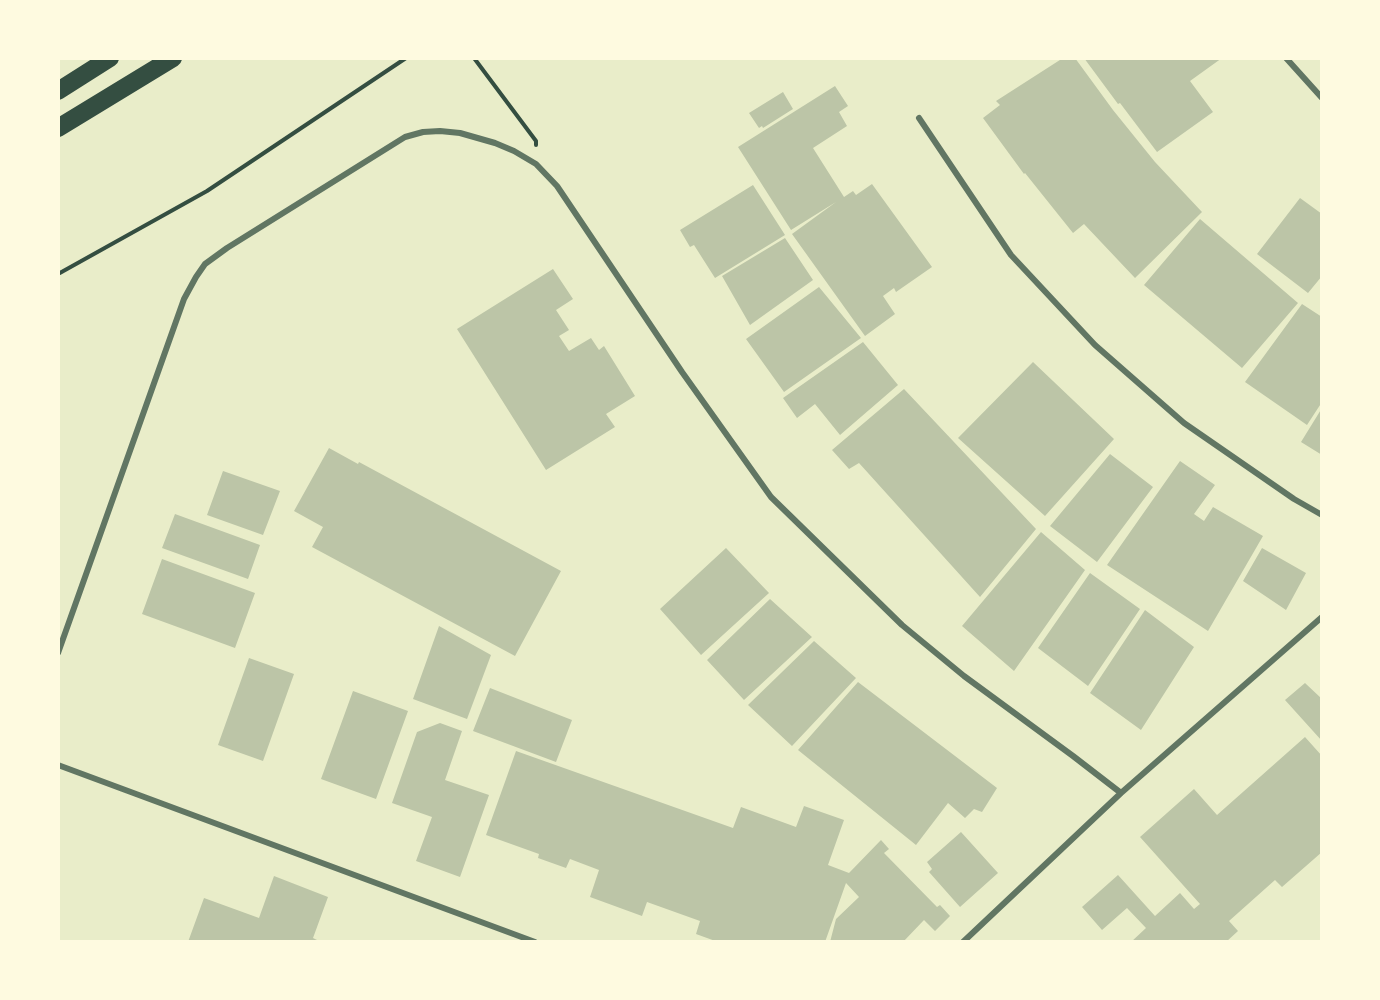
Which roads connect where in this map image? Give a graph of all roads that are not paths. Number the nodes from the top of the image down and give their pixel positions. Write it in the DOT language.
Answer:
graph roads {
  1 [pos="110,58"];
  2 [pos="173,58"];
  3 [pos="1286,58"];
  4 [pos="58,91"];
  5 [pos="1322,98"];
  6 [pos="919,118"];
  7 [pos="58,128"];
  8 [pos="1322,515"];
  9 [pos="1322,617"];
  10 [pos="58,652"];
  11 [pos="58,765"];
  12 [pos="1121,793"];
  13 [pos="535,942"];
  14 [pos="963,942"];
  1 -- 4 [label="highway"];
  2 -- 7 [label="highway"];
  3 -- 5 [label="street"];
  6 -- 8 [label="street"];
  9 -- 12 [label="street"];
  10 -- 12 [label="street"];
  11 -- 13 [label="street"];
  12 -- 14 [label="street"];
}
